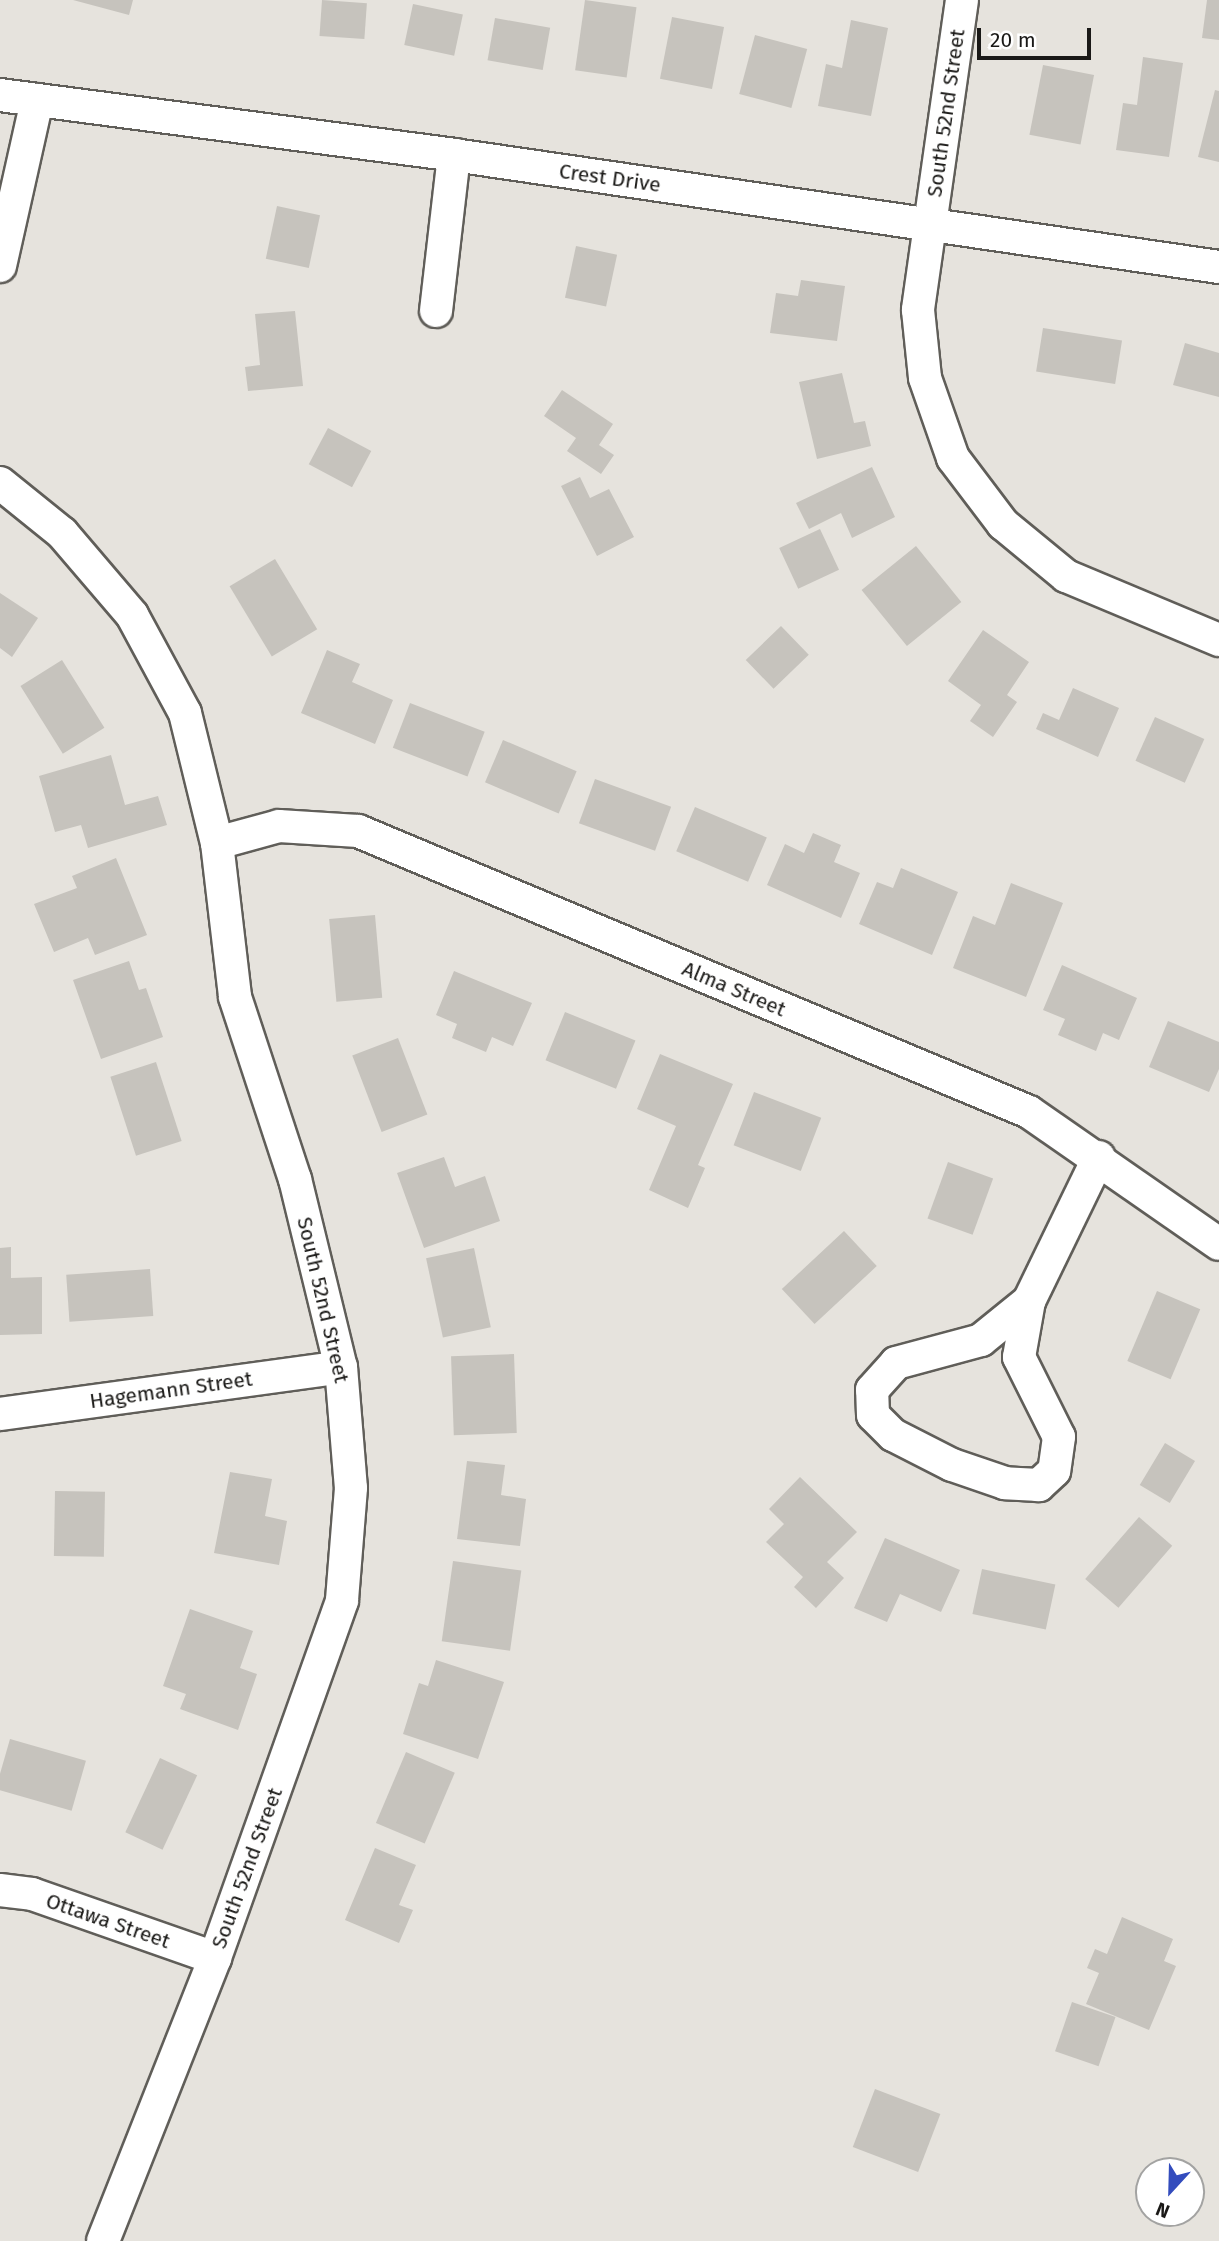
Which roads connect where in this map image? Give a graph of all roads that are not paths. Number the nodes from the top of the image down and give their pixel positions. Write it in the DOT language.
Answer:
graph roads {
  1 [pos="962,0"];
  2 [pos="0,94"];
  3 [pos="37,100"];
  4 [pos="454,155"];
  5 [pos="929,225"];
  6 [pos="0,266"];
  7 [pos="1219,267"];
  8 [pos="436,311"];
  9 [pos="0,483"];
  10 [pos="1219,640"];
  11 [pos="218,842"];
  12 [pos="1099,1157"];
  13 [pos="1219,1244"];
  14 [pos="1029,1301"];
  15 [pos="341,1367"];
  16 [pos="0,1414"];
  17 [pos="0,1890"];
  18 [pos="215,1958"];
  19 [pos="103,2241"];
  1 -- 5 [label="street, South 52nd Street"];
  2 -- 3 [label="street, Crest Drive"];
  3 -- 4 [label="street, Crest Drive"];
  3 -- 6 [label="street"];
  4 -- 5 [label="street, Crest Drive"];
  4 -- 8 [label="street"];
  5 -- 7 [label="street, Crest Drive"];
  5 -- 10 [label="street, South 52nd Street"];
  9 -- 11 [label="street, South 52nd Street"];
  11 -- 12 [label="street, Alma Street"];
  11 -- 15 [label="street, South 52nd Street"];
  12 -- 13 [label="street, Alma Street"];
  12 -- 14 [label="street"];
  14 -- 14 [label="street"];
  15 -- 16 [label="street, Hagemann Street"];
  15 -- 18 [label="street, South 52nd Street"];
  17 -- 18 [label="street, Ottawa Street"];
  18 -- 19 [label="street, South 52nd Street"];
}
